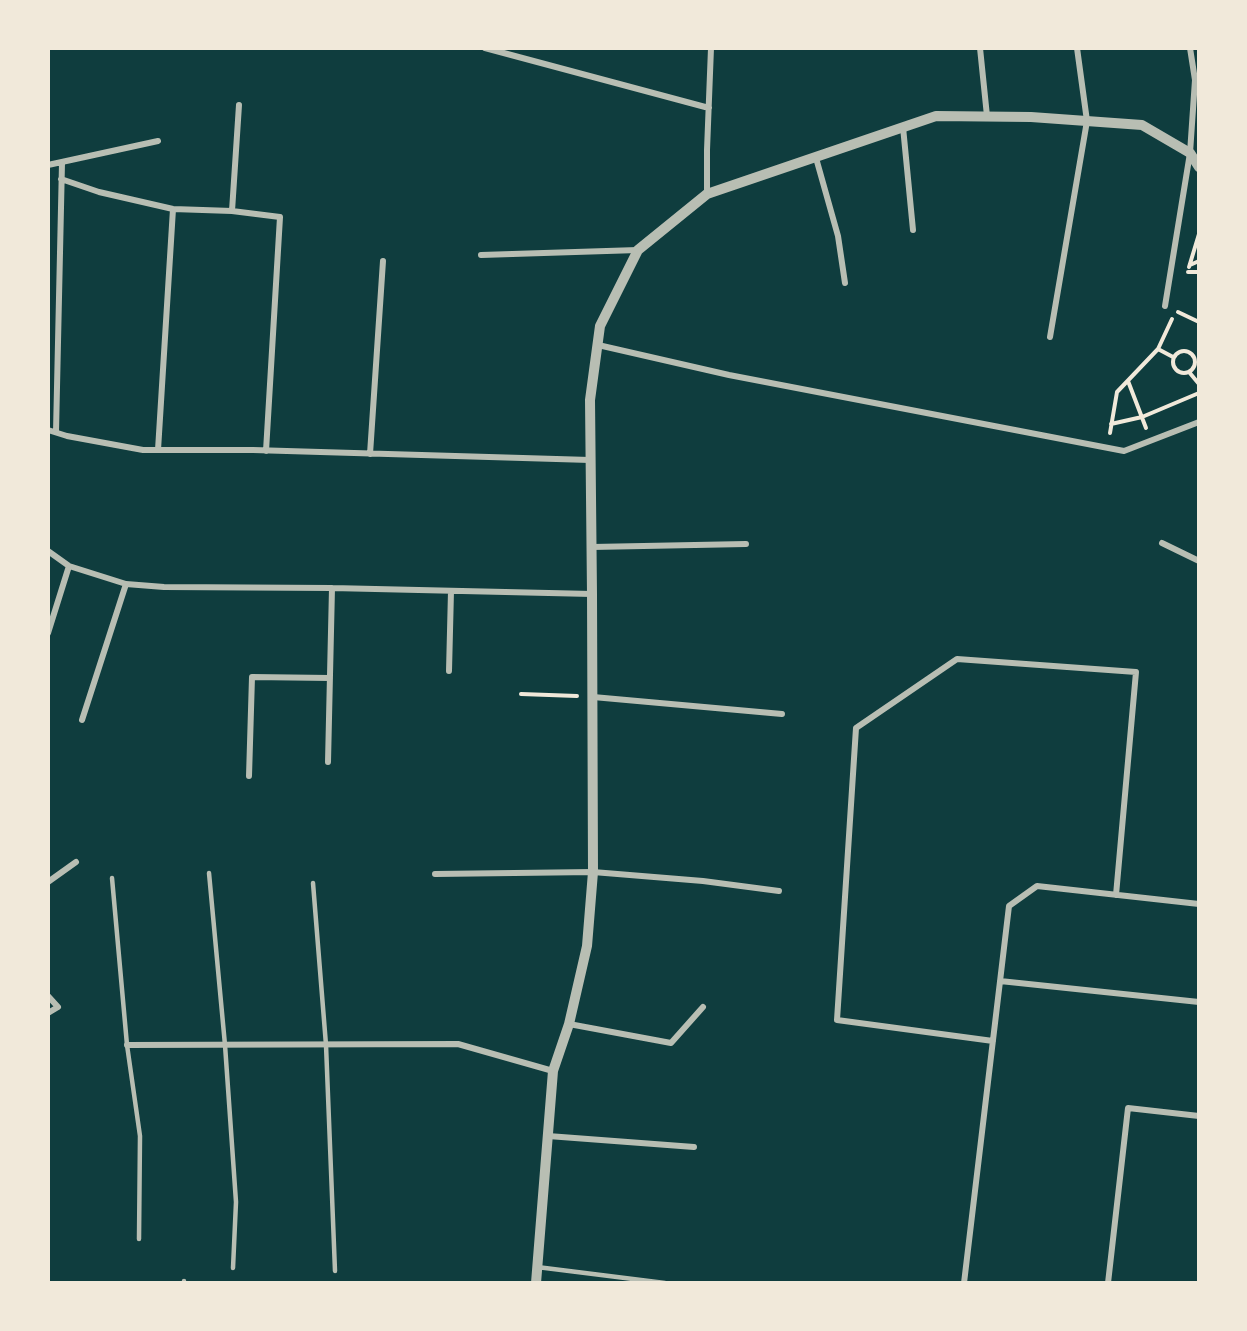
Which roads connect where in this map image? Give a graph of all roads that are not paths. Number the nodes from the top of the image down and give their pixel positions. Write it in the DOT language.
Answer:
graph roads {
  1 [pos="485,48"];
  2 [pos="711,48"];
  3 [pos="980,48"];
  4 [pos="1077,48"];
  5 [pos="1190,48"];
  6 [pos="239,105"];
  7 [pos="709,108"];
  8 [pos="987,116"];
  9 [pos="1086,121"];
  10 [pos="903,127"];
  11 [pos="158,141"];
  12 [pos="1190,153"];
  13 [pos="816,158"];
  14 [pos="62,162"];
  15 [pos="48,165"];
  16 [pos="1199,167"];
  17 [pos="61,179"];
  18 [pos="707,194"];
  19 [pos="173,209"];
  20 [pos="232,211"];
  21 [pos="914,230"];
  22 [pos="638,250"];
  23 [pos="481,255"];
  24 [pos="382,261"];
  25 [pos="845,283"];
  26 [pos="1165,306"];
  27 [pos="1050,338"];
  28 [pos="598,345"];
  29 [pos="1199,422"];
  30 [pos="48,430"];
  31 [pos="56,432"];
  32 [pos="158,450"];
  33 [pos="266,451"];
  34 [pos="370,454"];
  35 [pos="590,460"];
  36 [pos="1162,543"];
  37 [pos="746,544"];
  38 [pos="592,547"];
  39 [pos="48,551"];
  40 [pos="1199,561"];
  41 [pos="69,566"];
  42 [pos="126,584"];
  43 [pos="332,588"];
  44 [pos="451,591"];
  45 [pos="592,594"];
  46 [pos="48,633"];
  47 [pos="449,671"];
  48 [pos="330,678"];
  49 [pos="592,696"];
  50 [pos="782,714"];
  51 [pos="82,720"];
  52 [pos="328,762"];
  53 [pos="249,776"];
  54 [pos="76,862"];
  55 [pos="593,872"];
  56 [pos="209,873"];
  57 [pos="435,874"];
  58 [pos="112,878"];
  59 [pos="48,882"];
  60 [pos="313,883"];
  61 [pos="779,891"];
  62 [pos="1116,895"];
  63 [pos="1199,904"];
  64 [pos="1000,981"];
  65 [pos="48,996"];
  66 [pos="1199,1002"];
  67 [pos="703,1007"];
  68 [pos="48,1013"];
  69 [pos="569,1024"];
  70 [pos="993,1041"];
  71 [pos="127,1045"];
  72 [pos="225,1045"];
  73 [pos="326,1045"];
  74 [pos="553,1071"];
  75 [pos="1199,1116"];
  76 [pos="548,1136"];
  77 [pos="694,1147"];
  78 [pos="139,1239"];
  79 [pos="537,1267"];
  80 [pos="233,1268"];
  81 [pos="335,1271"];
  82 [pos="536,1283"];
  83 [pos="665,1283"];
  84 [pos="964,1283"];
  85 [pos="1108,1283"];
  1 -- 7 [label="street"];
  2 -- 7 [label="street"];
  3 -- 8 [label="street"];
  4 -- 9 [label="street"];
  5 -- 12 [label="street"];
  6 -- 20 [label="street"];
  7 -- 18 [label="street"];
  8 -- 9 [label="street"];
  8 -- 10 [label="street"];
  9 -- 12 [label="street"];
  9 -- 27 [label="street"];
  10 -- 13 [label="street"];
  10 -- 21 [label="street"];
  11 -- 14 [label="street"];
  12 -- 16 [label="street"];
  12 -- 26 [label="street"];
  13 -- 18 [label="street"];
  13 -- 25 [label="street"];
  14 -- 15 [label="street"];
  14 -- 17 [label="street"];
  17 -- 19 [label="street"];
  17 -- 31 [label="street"];
  18 -- 22 [label="street"];
  19 -- 20 [label="street"];
  19 -- 32 [label="street"];
  20 -- 33 [label="street"];
  22 -- 23 [label="street"];
  22 -- 28 [label="street"];
  24 -- 34 [label="street"];
  28 -- 29 [label="street"];
  28 -- 35 [label="street"];
  30 -- 31 [label="street"];
  31 -- 32 [label="street"];
  32 -- 33 [label="street"];
  33 -- 34 [label="street"];
  34 -- 35 [label="street"];
  35 -- 38 [label="street"];
  36 -- 40 [label="street"];
  37 -- 38 [label="street"];
  38 -- 45 [label="street"];
  39 -- 41 [label="street"];
  41 -- 42 [label="street"];
  41 -- 46 [label="street"];
  42 -- 43 [label="street"];
  42 -- 51 [label="street"];
  43 -- 44 [label="street"];
  43 -- 48 [label="street"];
  44 -- 45 [label="street"];
  44 -- 47 [label="street"];
  45 -- 49 [label="street"];
  48 -- 52 [label="street"];
  48 -- 53 [label="street"];
  49 -- 50 [label="street"];
  49 -- 55 [label="street"];
  54 -- 59 [label="street"];
  55 -- 57 [label="street"];
  55 -- 61 [label="street"];
  55 -- 69 [label="street"];
  56 -- 72 [label="lane"];
  58 -- 71 [label="lane"];
  60 -- 73 [label="lane"];
  62 -- 63 [label="street"];
  62 -- 64 [label="street"];
  62 -- 70 [label="street"];
  64 -- 66 [label="street"];
  64 -- 70 [label="street"];
  65 -- 68 [label="street"];
  67 -- 69 [label="street"];
  69 -- 74 [label="street"];
  70 -- 84 [label="street"];
  71 -- 72 [label="street"];
  71 -- 78 [label="lane"];
  72 -- 73 [label="street"];
  72 -- 80 [label="lane"];
  73 -- 74 [label="street"];
  73 -- 81 [label="lane"];
  74 -- 76 [label="street"];
  75 -- 85 [label="street"];
  76 -- 77 [label="street"];
  76 -- 79 [label="street"];
  79 -- 82 [label="street"];
  79 -- 83 [label="lane"];
}
